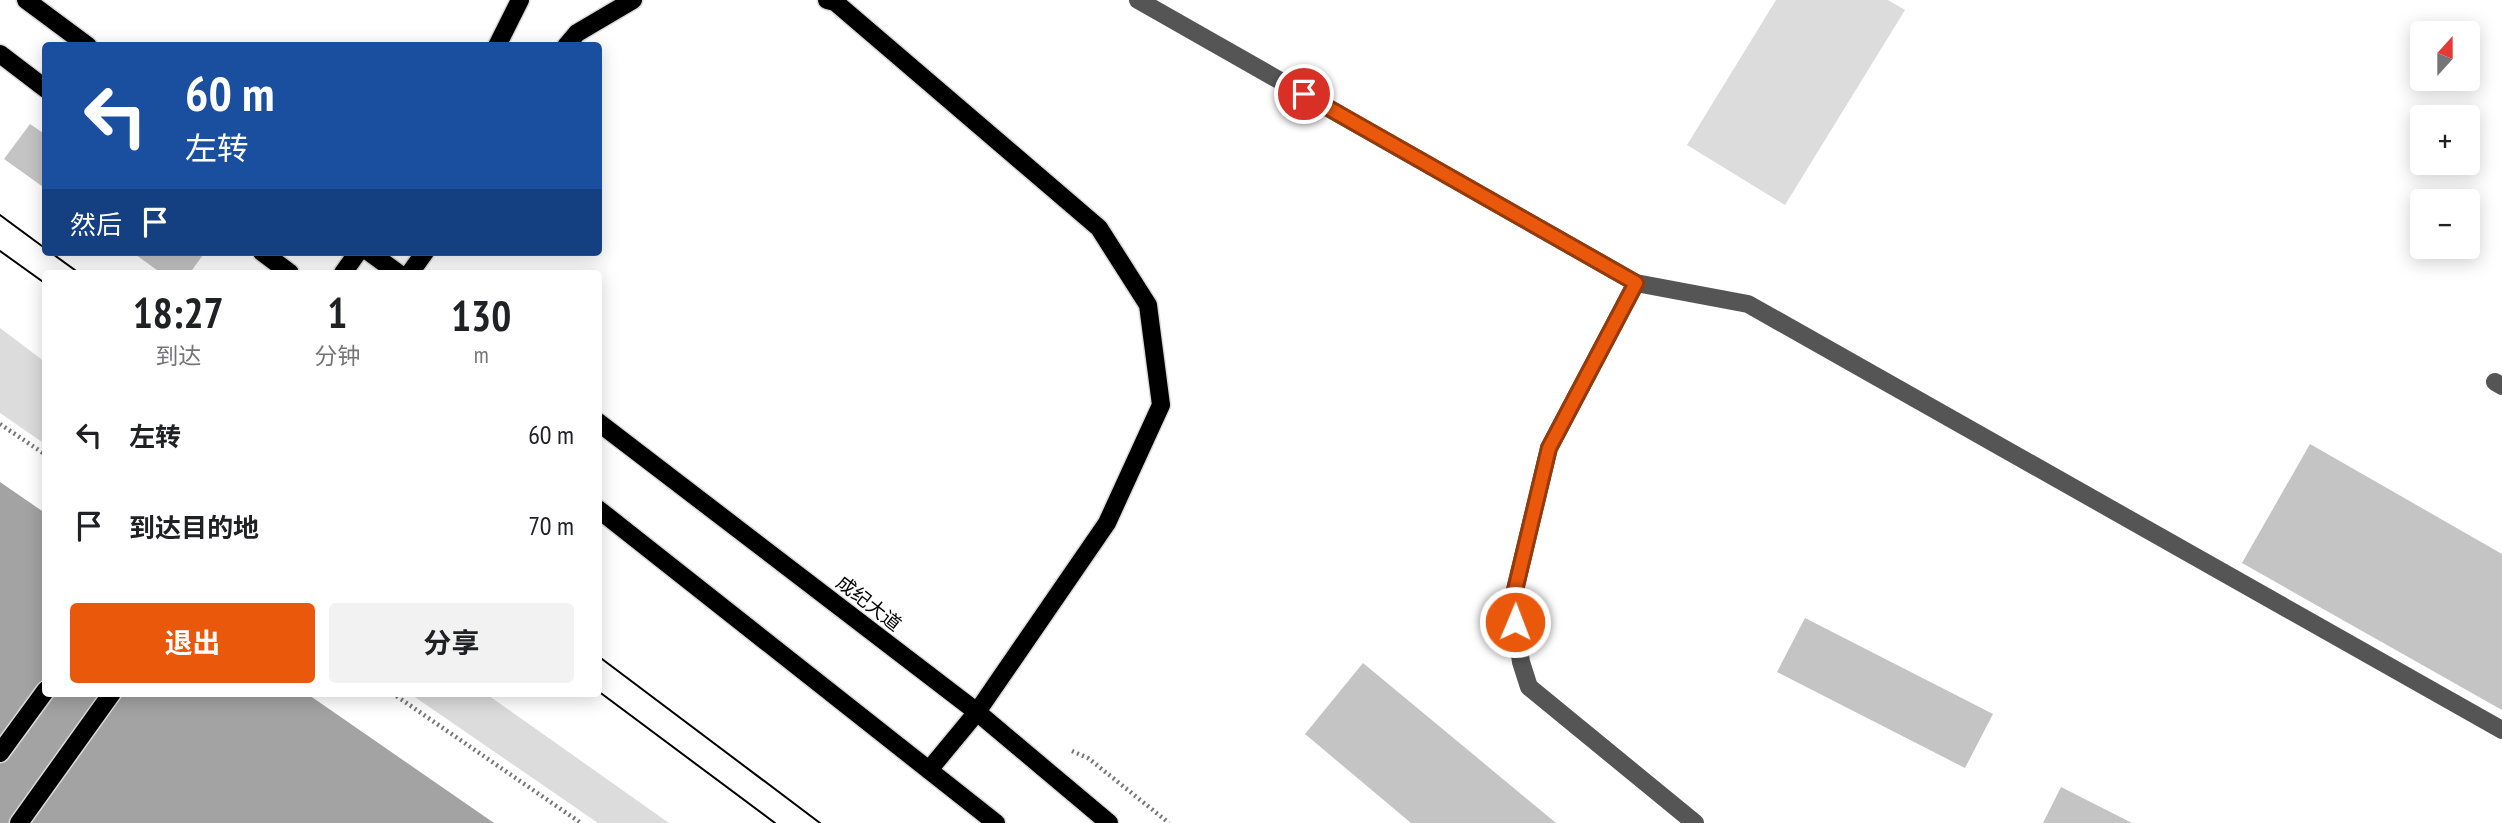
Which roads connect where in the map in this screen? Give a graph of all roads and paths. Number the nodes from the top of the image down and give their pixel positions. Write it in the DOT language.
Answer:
graph roads {
  1 [pos="26,0"];
  2 [pos="520,0"];
  3 [pos="633,0"];
  4 [pos="1138,0"];
  5 [pos="832,1"];
  6 [pos="83,42"];
  7 [pos="499,42"];
  8 [pos="569,42"];
  9 [pos="0,54"];
  10 [pos="42,86"];
  11 [pos="267,256"];
  12 [pos="375,256"];
  13 [pos="286,270"];
  14 [pos="394,270"];
  15 [pos="1636,283"];
  16 [pos="0,424"];
  17 [pos="602,425"];
  18 [pos="42,452"];
  19 [pos="602,512"];
  20 [pos="42,696"];
  21 [pos="109,697"];
  22 [pos="398,697"];
  23 [pos="977,712"];
  24 [pos="2502,730"];
  25 [pos="0,754"];
  26 [pos="929,770"];
  27 [pos="19,823"];
  28 [pos="581,823"];
  29 [pos="996,823"];
  30 [pos="1109,823"];
  31 [pos="1695,823"];
  1 -- 6 [label="main road"];
  2 -- 7 [label="main road"];
  3 -- 8 [label="main road"];
  4 -- 15 [label="street"];
  5 -- 23 [label="main road"];
  9 -- 10 [label="main road"];
  11 -- 13 [label="main road"];
  12 -- 14 [label="main road"];
  15 -- 24 [label="street"];
  15 -- 31 [label="street"];
  16 -- 18 [label="path"];
  17 -- 23 [label="main road, 成纪大道"];
  19 -- 26 [label="main road"];
  20 -- 25 [label="main road"];
  21 -- 27 [label="main road"];
  22 -- 28 [label="path"];
  23 -- 26 [label="main road"];
  23 -- 30 [label="main road, 成纪大道"];
  26 -- 29 [label="main road"];
}
